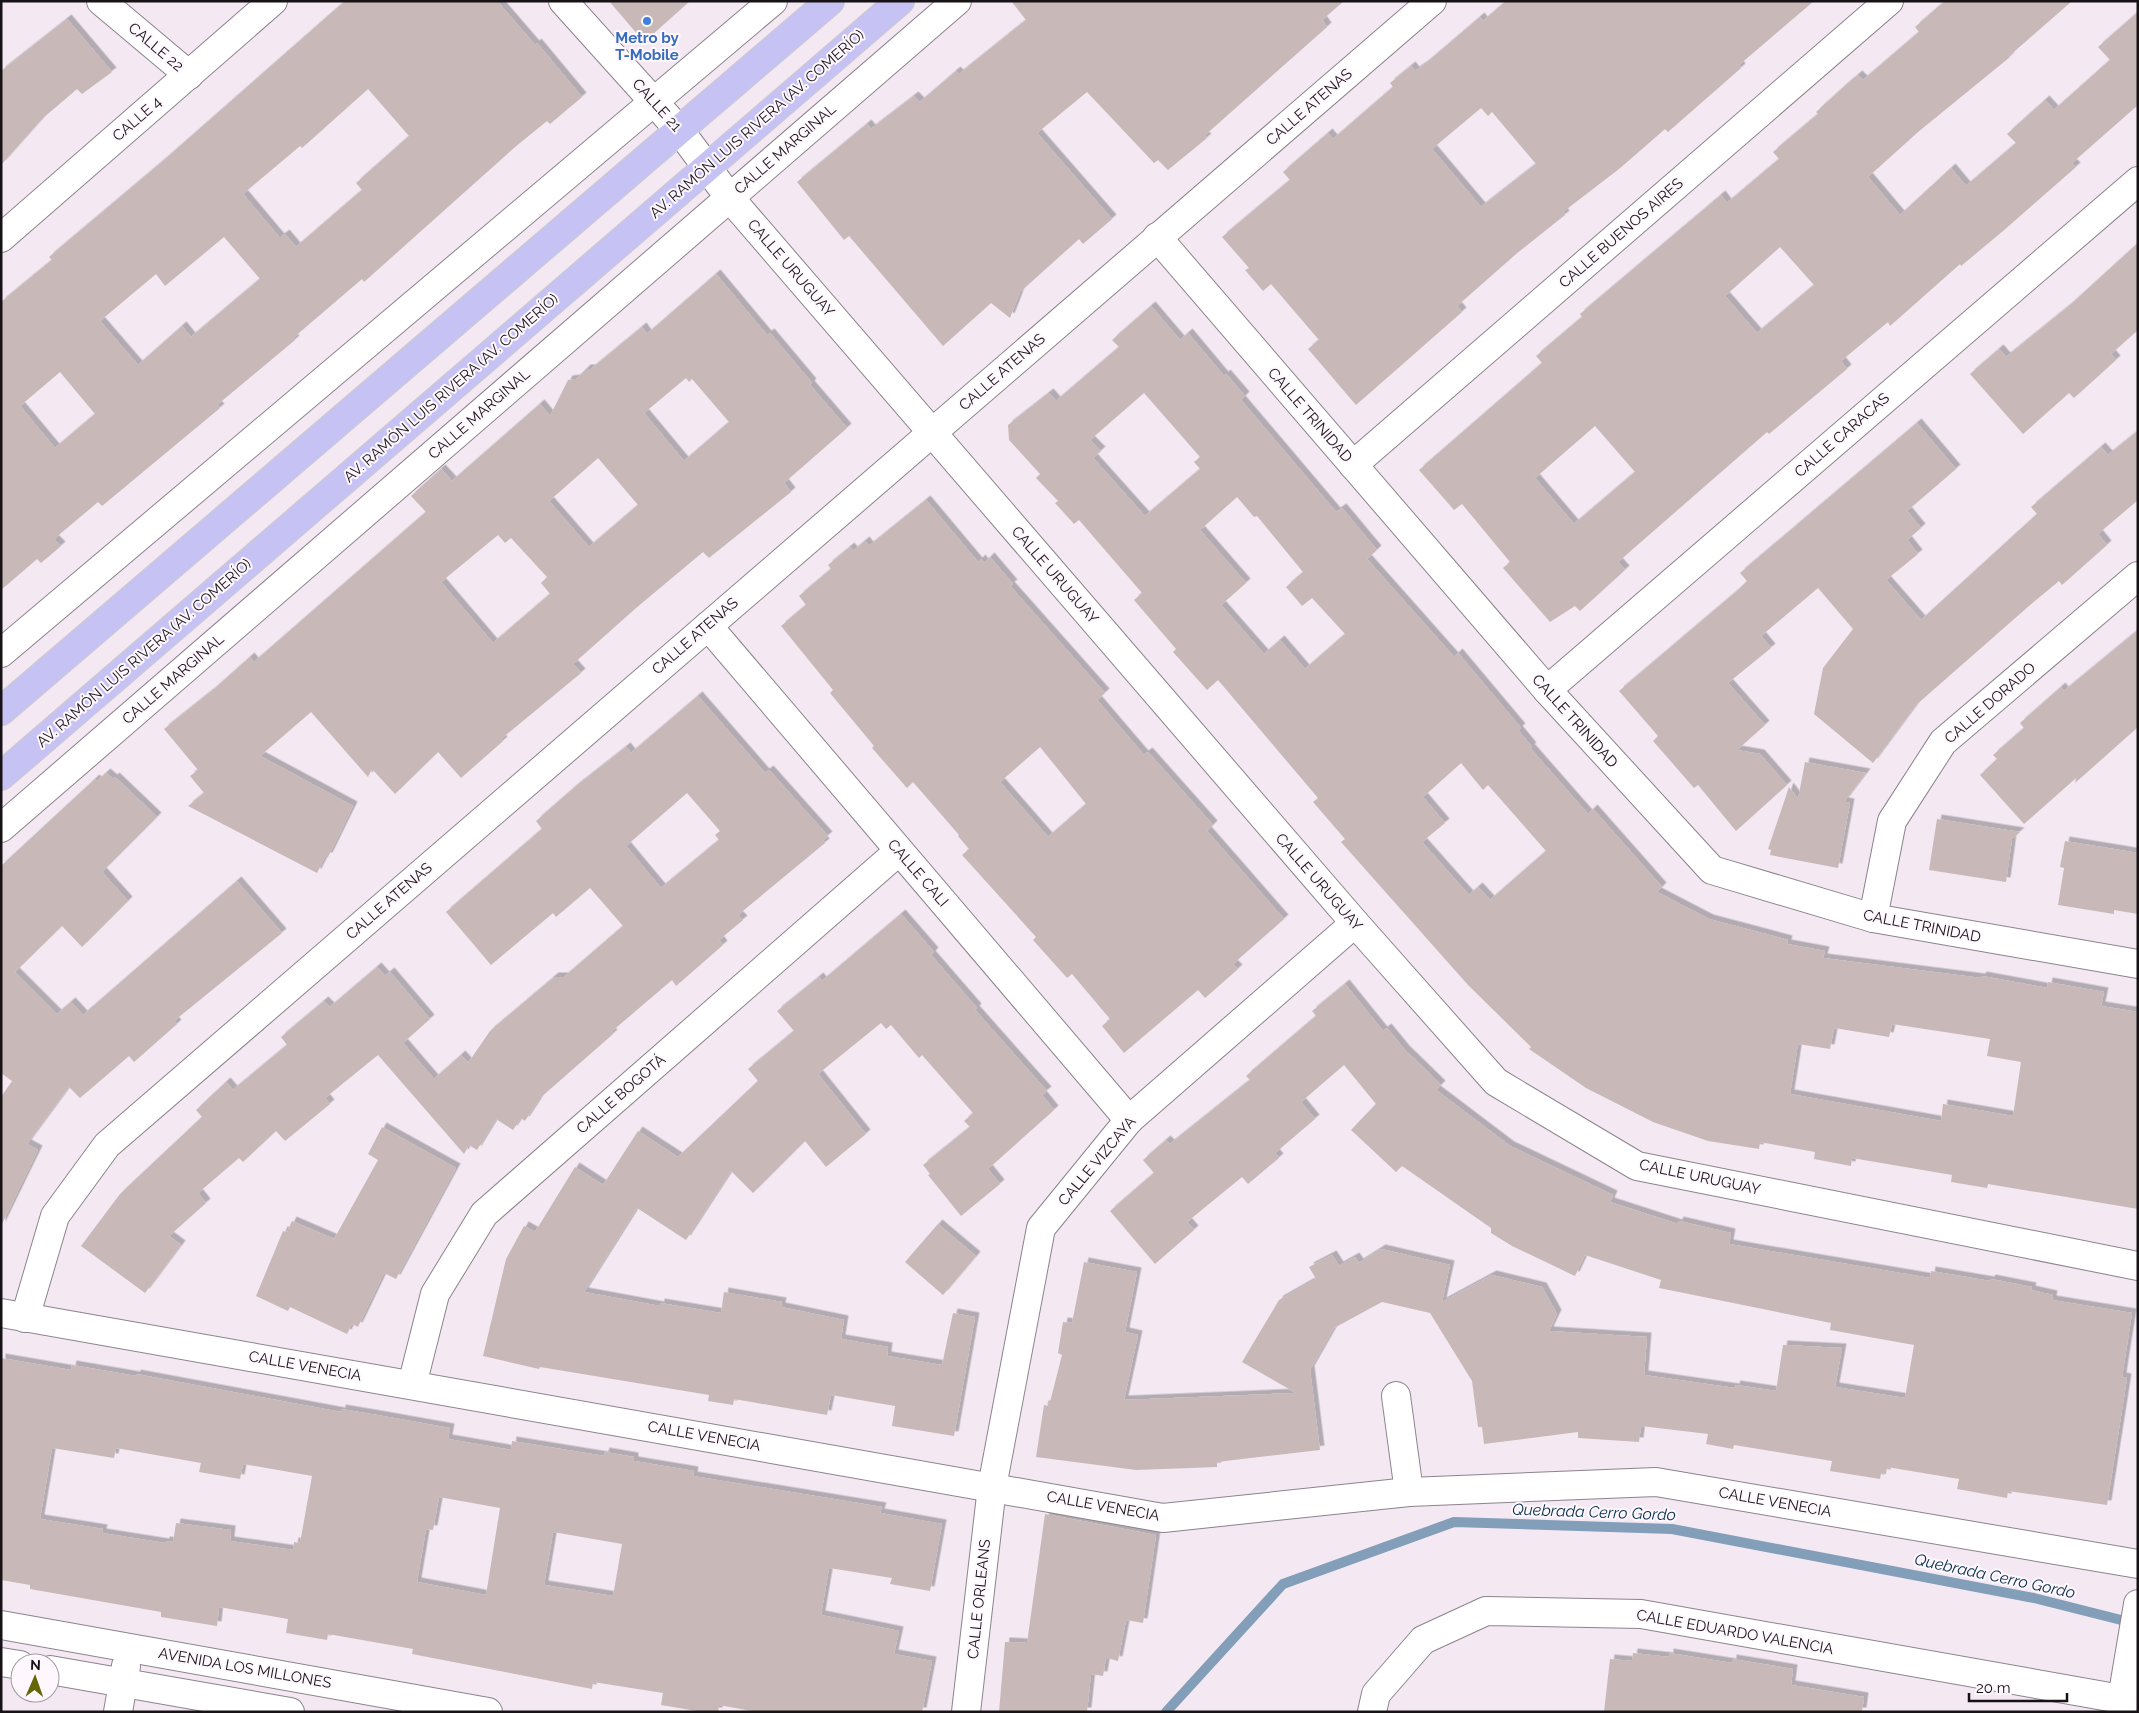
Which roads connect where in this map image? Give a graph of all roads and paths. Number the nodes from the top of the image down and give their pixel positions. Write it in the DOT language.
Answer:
graph roads {
  1 [pos="100,1"];
  2 [pos="273,1"];
  3 [pos="563,1"];
  4 [pos="772,1"];
  5 [pos="830,1"];
  6 [pos="900,1"];
  7 [pos="957,1"];
  8 [pos="1432,1"];
  9 [pos="1889,1"];
  10 [pos="188,74"];
  11 [pos="655,103"];
  12 [pos="680,131"];
  13 [pos="707,167"];
  14 [pos="2138,181"];
  15 [pos="729,197"];
  16 [pos="1157,237"];
  17 [pos="1,238"];
  18 [pos="932,432"];
  19 [pos="1353,465"];
  20 [pos="2138,576"];
  21 [pos="708,626"];
  22 [pos="1,653"];
  23 [pos="1547,690"];
  24 [pos="1,711"];
  25 [pos="1,776"];
  26 [pos="1,828"];
  27 [pos="899,851"];
  28 [pos="1873,918"];
  29 [pos="1354,923"];
  30 [pos="2138,964"];
  31 [pos="1129,1120"];
  32 [pos="2138,1266"];
  33 [pos="13,1315"];
  34 [pos="412,1384"];
  35 [pos="1396,1396"];
  36 [pos="992,1486"];
  37 [pos="1409,1492"];
  38 [pos="2138,1564"];
  39 [pos="2138,1604"];
  40 [pos="1,1626"];
  41 [pos="130,1648"];
  42 [pos="60,1672"];
  43 [pos="123,1683"];
  44 [pos="2130,1701"];
  45 [pos="118,1712"];
  46 [pos="290,1712"];
  47 [pos="488,1712"];
  48 [pos="966,1712"];
  49 [pos="1372,1712"];
  1 -- 10 [label="street, CALLE 22"];
  2 -- 10 [label="street, CALLE 4"];
  3 -- 11 [label="street, CALLE 21"];
  4 -- 11 [label="street"];
  5 -- 12 [label="main road"];
  6 -- 13 [label="main road, AV. RAMÓN LUIS RIVERA (AV. COMERÍO)"];
  7 -- 15 [label="street, CALLE MARGINAL"];
  8 -- 16 [label="street, CALLE ATENAS"];
  9 -- 19 [label="street, CALLE BUENOS AIRES"];
  10 -- 17 [label="street, CALLE 4"];
  11 -- 12 [label="street, CALLE 21"];
  11 -- 22 [label="street"];
  12 -- 13 [label="street, CALLE 21"];
  12 -- 24 [label="main road"];
  13 -- 15 [label="street, CALLE URUGUAY"];
  13 -- 25 [label="main road, AV. RAMÓN LUIS RIVERA (AV. COMERÍO)"];
  14 -- 23 [label="street, CALLE CARACAS"];
  15 -- 18 [label="street, CALLE URUGUAY"];
  15 -- 26 [label="street, CALLE MARGINAL"];
  16 -- 18 [label="street, CALLE ATENAS"];
  16 -- 19 [label="street, CALLE TRINIDAD"];
  18 -- 21 [label="street, CALLE ATENAS"];
  18 -- 29 [label="street, CALLE URUGUAY"];
  19 -- 23 [label="street, CALLE TRINIDAD"];
  20 -- 28 [label="street, CALLE DORADO"];
  21 -- 27 [label="street, CALLE CALI"];
  21 -- 33 [label="street, CALLE ATENAS"];
  23 -- 28 [label="street, CALLE TRINIDAD"];
  27 -- 31 [label="street, CALLE CALI"];
  27 -- 34 [label="street, CALLE BOGOTÁ"];
  28 -- 30 [label="street, CALLE TRINIDAD"];
  29 -- 31 [label="street, CALLE VIZCAYA"];
  29 -- 32 [label="street, CALLE URUGUAY"];
  31 -- 36 [label="street, CALLE VIZCAYA"];
  33 -- 34 [label="street, CALLE VENECIA"];
  34 -- 36 [label="street, CALLE VENECIA"];
  35 -- 37 [label="street"];
  36 -- 37 [label="street, CALLE VENECIA"];
  36 -- 48 [label="street, CALLE ORLEANS"];
  37 -- 38 [label="street, CALLE VENECIA"];
  39 -- 44 [label="street"];
  40 -- 41 [label="street, AVENIDA LOS MILLONES"];
  41 -- 43 [label="street"];
  41 -- 47 [label="street, AVENIDA LOS MILLONES"];
  42 -- 43 [label="street"];
  43 -- 45 [label="street"];
  43 -- 46 [label="street"];
  44 -- 49 [label="street, CALLE EDUARDO VALENCIA"];
}
